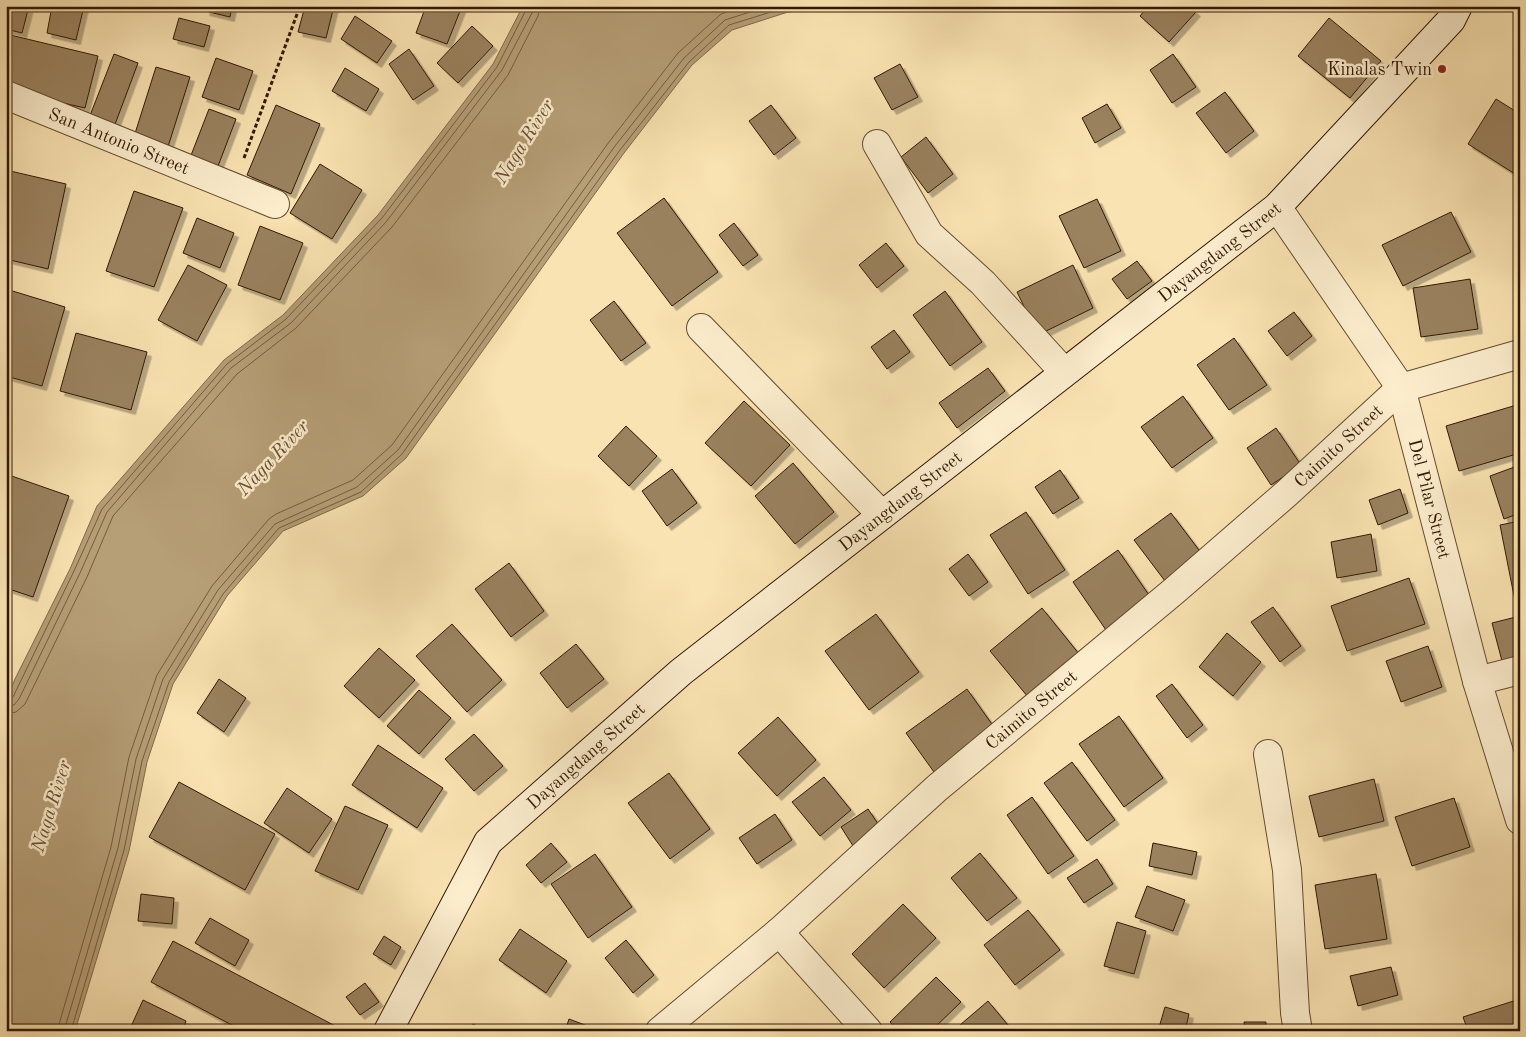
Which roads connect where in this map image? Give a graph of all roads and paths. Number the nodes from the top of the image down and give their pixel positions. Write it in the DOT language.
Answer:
graph roads {
  1 [pos="300,6"];
  2 [pos="1458,6"];
  3 [pos="6,95"];
  4 [pos="877,144"];
  5 [pos="233,187"];
  6 [pos="274,204"];
  7 [pos="1277,206"];
  8 [pos="701,328"];
  9 [pos="1520,354"];
  10 [pos="1064,372"];
  11 [pos="1402,388"];
  12 [pos="882,514"];
  13 [pos="1520,670"];
  14 [pos="1477,681"];
  15 [pos="1268,754"];
  16 [pos="1520,820"];
  17 [pos="779,932"];
  18 [pos="1297,1022"];
  19 [pos="388,1031"];
  20 [pos="660,1031"];
  21 [pos="868,1031"];
  1 -- 5 [label="path"];
  2 -- 7 [label="street, Dayangdang Street"];
  3 -- 5 [label="street, San Antonio Street"];
  4 -- 10 [label="street"];
  5 -- 6 [label="street, San Antonio Street"];
  7 -- 10 [label="street, Dayangdang Street"];
  7 -- 11 [label="street, Del Pilar Street"];
  8 -- 12 [label="street"];
  9 -- 11 [label="street"];
  10 -- 12 [label="street, Dayangdang Street"];
  11 -- 14 [label="street, Del Pilar Street"];
  11 -- 17 [label="street, Caimito Street"];
  12 -- 19 [label="street, Dayangdang Street"];
  13 -- 14 [label="street"];
  14 -- 16 [label="street, Del Pilar Street"];
  15 -- 18 [label="street"];
  17 -- 20 [label="street, Caimito Street"];
  17 -- 21 [label="street"];
}
